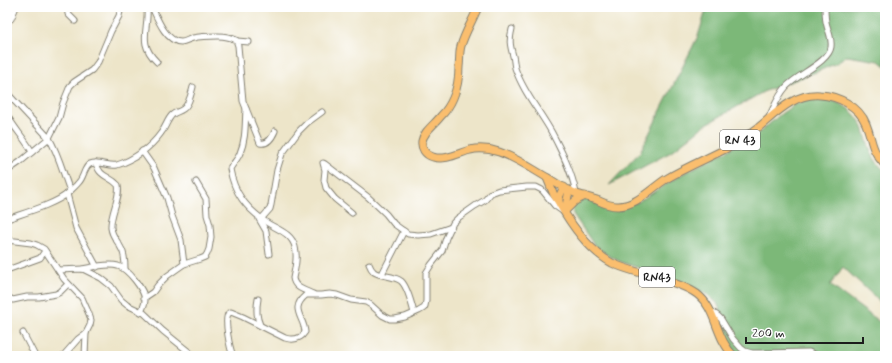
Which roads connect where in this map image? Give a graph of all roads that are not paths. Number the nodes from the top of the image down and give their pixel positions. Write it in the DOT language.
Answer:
graph roads {
  1 [pos="16,7"];
  2 [pos="67,7"];
  3 [pos="121,7"];
  4 [pos="147,7"];
  5 [pos="152,7"];
  6 [pos="478,7"];
  7 [pos="825,7"];
  8 [pos="9,20"];
  9 [pos="74,21"];
  10 [pos="7,26"];
  11 [pos="512,29"];
  12 [pos="237,41"];
  13 [pos="249,42"];
  14 [pos="157,62"];
  15 [pos="193,87"];
  16 [pos="7,93"];
  17 [pos="246,109"];
  18 [pos="322,112"];
  19 [pos="7,115"];
  20 [pos="768,118"];
  21 [pos="275,131"];
  22 [pos="49,138"];
  23 [pos="142,151"];
  24 [pos="32,152"];
  25 [pos="96,163"];
  26 [pos="885,165"];
  27 [pos="7,171"];
  28 [pos="547,178"];
  29 [pos="196,182"];
  30 [pos="566,188"];
  31 [pos="68,192"];
  32 [pos="576,193"];
  33 [pos="585,196"];
  34 [pos="560,205"];
  35 [pos="565,211"];
  36 [pos="352,213"];
  37 [pos="256,214"];
  38 [pos="262,218"];
  39 [pos="7,219"];
  40 [pos="450,227"];
  41 [pos="404,231"];
  42 [pos="7,240"];
  43 [pos="46,251"];
  44 [pos="269,254"];
  45 [pos="184,264"];
  46 [pos="369,264"];
  47 [pos="97,267"];
  48 [pos="83,269"];
  49 [pos="125,269"];
  50 [pos="7,270"];
  51 [pos="58,270"];
  52 [pos="382,274"];
  53 [pos="68,284"];
  54 [pos="316,295"];
  55 [pos="7,297"];
  56 [pos="144,298"];
  57 [pos="258,300"];
  58 [pos="710,311"];
  59 [pos="141,312"];
  60 [pos="414,313"];
  61 [pos="260,325"];
  62 [pos="23,332"];
  63 [pos="86,333"];
  64 [pos="35,356"];
  65 [pos="63,356"];
  66 [pos="85,356"];
  67 [pos="194,356"];
  68 [pos="232,356"];
  69 [pos="734,356"];
  70 [pos="818,356"];
  1 -- 8 [label="street"];
  2 -- 9 [label="street"];
  3 -- 22 [label="street"];
  4 -- 14 [label="street"];
  5 -- 12 [label="street"];
  6 -- 28 [label="main road"];
  7 -- 20 [label="street"];
  8 -- 10 [label="street"];
  11 -- 32 [label="street"];
  12 -- 13 [label="street"];
  12 -- 17 [label="street"];
  15 -- 23 [label="street"];
  16 -- 22 [label="street"];
  17 -- 21 [label="street"];
  17 -- 37 [label="street"];
  18 -- 38 [label="street"];
  19 -- 24 [label="street"];
  20 -- 26 [label="main road, RN 43"];
  20 -- 33 [label="main road, RN 43"];
  22 -- 24 [label="street"];
  22 -- 31 [label="street"];
  23 -- 25 [label="street"];
  23 -- 45 [label="street"];
  24 -- 27 [label="street"];
  25 -- 31 [label="street"];
  25 -- 49 [label="street"];
  28 -- 30 [label="main road"];
  28 -- 34 [label="main road"];
  29 -- 45 [label="street"];
  30 -- 32 [label="main road, RN 43"];
  30 -- 34 [label="main road"];
  30 -- 35 [label="main road"];
  31 -- 39 [label="street"];
  31 -- 47 [label="street"];
  32 -- 33 [label="main road, RN 43"];
  33 -- 35 [label="main road"];
  34 -- 35 [label="main road"];
  35 -- 40 [label="street"];
  35 -- 58 [label="main road, RN43"];
  36 -- 41 [label="street"];
  37 -- 38 [label="street"];
  37 -- 44 [label="street"];
  38 -- 54 [label="street"];
  40 -- 41 [label="street"];
  40 -- 60 [label="street"];
  41 -- 52 [label="street"];
  42 -- 43 [label="street"];
  43 -- 50 [label="street"];
  43 -- 51 [label="street"];
  45 -- 56 [label="street"];
  46 -- 52 [label="street"];
  47 -- 48 [label="street"];
  47 -- 49 [label="street"];
  48 -- 51 [label="street"];
  48 -- 59 [label="street"];
  49 -- 56 [label="street"];
  51 -- 53 [label="street"];
  52 -- 60 [label="street"];
  53 -- 55 [label="street"];
  53 -- 63 [label="street"];
  54 -- 60 [label="street"];
  54 -- 61 [label="street"];
  56 -- 59 [label="street"];
  57 -- 61 [label="street"];
  58 -- 69 [label="main road, RN43"];
  58 -- 70 [label="street"];
  59 -- 67 [label="street"];
  61 -- 68 [label="street"];
  62 -- 64 [label="street"];
  63 -- 65 [label="street"];
  63 -- 66 [label="street"];
}
